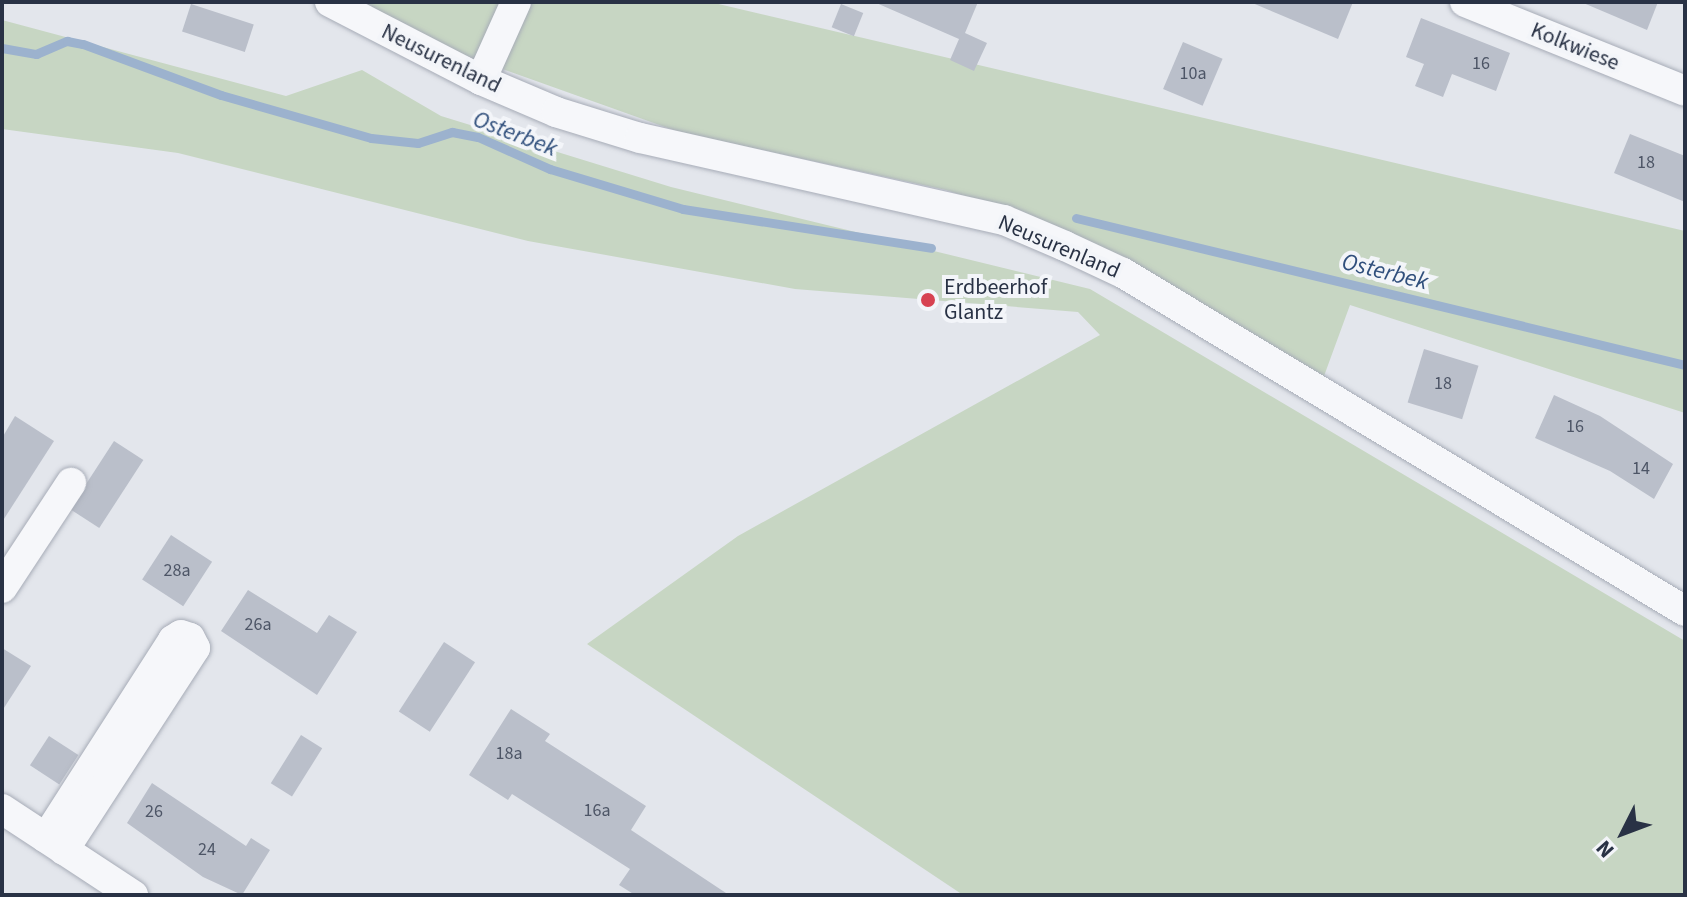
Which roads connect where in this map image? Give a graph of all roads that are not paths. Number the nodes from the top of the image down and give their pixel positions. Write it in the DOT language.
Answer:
graph roads {
  1 [pos="330,2"];
  2 [pos="516,2"];
  3 [pos="1465,2"];
  4 [pos="1513,11"];
  5 [pos="481,80"];
  6 [pos="1685,91"];
  7 [pos="71,483"];
  8 [pos="2,588"];
  9 [pos="1685,611"];
  10 [pos="2,809"];
  11 [pos="55,844"];
  12 [pos="124,893"];
  1 -- 5 [label="street, Neusurenland"];
  2 -- 5 [label="street"];
  3 -- 4 [label="street, Kolkwiese"];
  4 -- 6 [label="street, Kolkwiese"];
  5 -- 9 [label="street, Neusurenland"];
  7 -- 8 [label="street"];
  10 -- 11 [label="street"];
  11 -- 11 [label="street"];
  11 -- 12 [label="street"];
}
